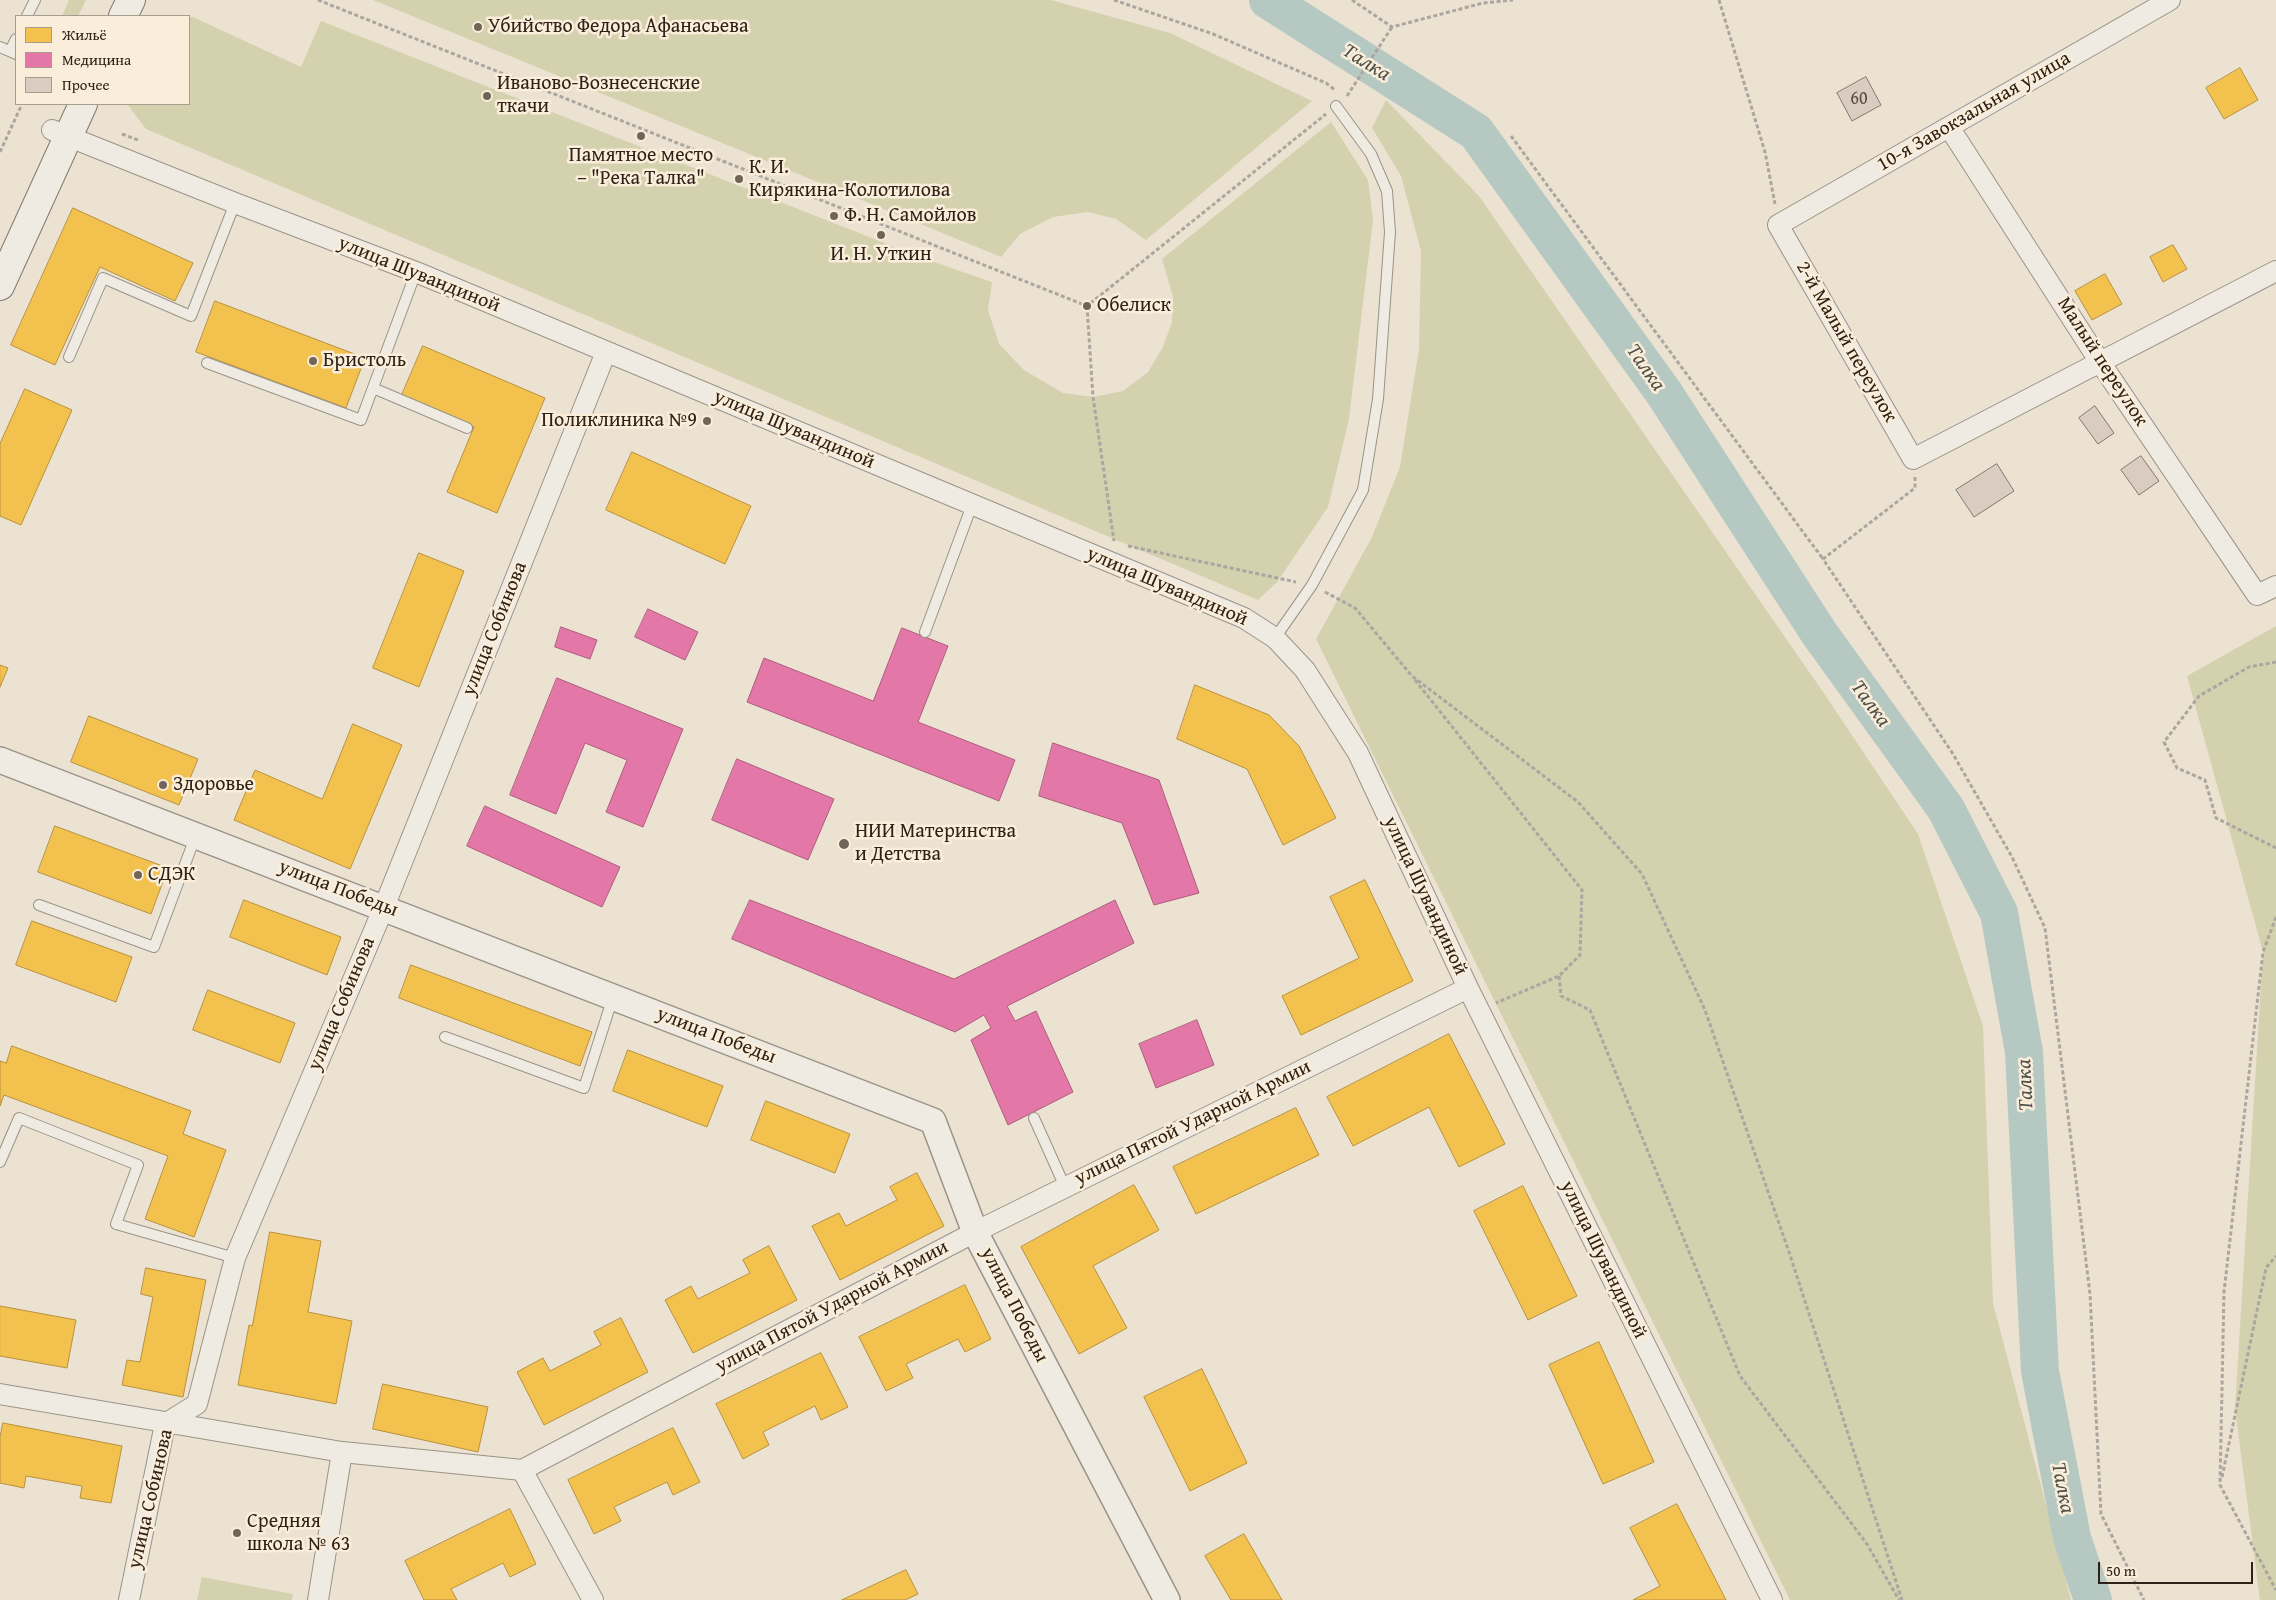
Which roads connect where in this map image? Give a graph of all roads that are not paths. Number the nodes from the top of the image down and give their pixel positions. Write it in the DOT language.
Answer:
graph roads {
  1 [pos="35,0"];
  2 [pos="110,0"];
  3 [pos="130,0"];
  4 [pos="2170,0"];
  5 [pos="28,15"];
  6 [pos="103,15"];
  7 [pos="123,15"];
  8 [pos="0,47"];
  9 [pos="13,53"];
  10 [pos="64,105"];
  11 [pos="83,105"];
  12 [pos="1336,106"];
  13 [pos="1949,127"];
  14 [pos="60,133"];
  15 [pos="234,203"];
  16 [pos="1778,225"];
  17 [pos="0,246"];
  18 [pos="2276,271"];
  19 [pos="416,272"];
  20 [pos="0,286"];
  21 [pos="606,352"];
  22 [pos="69,357"];
  23 [pos="2100,362"];
  24 [pos="207,363"];
  25 [pos="373,388"];
  26 [pos="467,428"];
  27 [pos="972,505"];
  28 [pos="2276,586"];
  29 [pos="925,632"];
  30 [pos="1275,638"];
  31 [pos="0,760"];
  32 [pos="196,835"];
  33 [pos="39,905"];
  34 [pos="384,907"];
  35 [pos="1468,988"];
  36 [pos="613,996"];
  37 [pos="445,1037"];
  38 [pos="1034,1118"];
  39 [pos="0,1162"];
  40 [pos="1065,1187"];
  41 [pos="975,1232"];
  42 [pos="235,1258"];
  43 [pos="0,1394"];
  44 [pos="165,1424"];
  45 [pos="342,1452"];
  46 [pos="522,1470"];
  47 [pos="129,1600"];
  48 [pos="318,1600"];
  49 [pos="593,1600"];
  50 [pos="1167,1600"];
  51 [pos="1772,1600"];
  1 -- 5 [label="lane"];
  2 -- 6 [label="main road"];
  3 -- 7 [label="main road"];
  4 -- 13 [label="street, 10-я Завокзальная улица"];
  8 -- 9 [label="lane"];
  10 -- 14 [label="main road"];
  11 -- 14 [label="main road"];
  12 -- 30 [label="lane"];
  13 -- 16 [label="street, 10-я Завокзальная улица"];
  13 -- 23 [label="street, Малый переулок"];
  14 -- 15 [label="street, улица Шувандиной"];
  14 -- 17 [label="main road"];
  14 -- 20 [label="main road"];
  15 -- 19 [label="street, улица Шувандиной"];
  15 -- 22 [label="lane"];
  16 -- 23 [label="street, 2-й Малый переулок"];
  18 -- 23 [label="street"];
  19 -- 21 [label="street, улица Шувандиной"];
  19 -- 25 [label="lane"];
  21 -- 27 [label="street, улица Шувандиной"];
  21 -- 34 [label="street, улица Собинова"];
  23 -- 28 [label="street, Малый переулок"];
  24 -- 25 [label="lane"];
  25 -- 26 [label="lane"];
  27 -- 29 [label="lane"];
  27 -- 30 [label="street, улица Шувандиной"];
  30 -- 35 [label="street, улица Шувандиной"];
  31 -- 32 [label="street, улица Победы"];
  32 -- 33 [label="lane"];
  32 -- 34 [label="street, улица Победы"];
  34 -- 36 [label="street, улица Победы"];
  34 -- 42 [label="street, улица Собинова"];
  35 -- 40 [label="street, улица Пятой Ударной Армии"];
  35 -- 51 [label="street, улица Шувандиной"];
  36 -- 37 [label="lane"];
  36 -- 41 [label="street, улица Победы"];
  38 -- 40 [label="lane"];
  39 -- 42 [label="lane"];
  40 -- 41 [label="street, улица Пятой Ударной Армии"];
  41 -- 46 [label="street, улица Пятой Ударной Армии"];
  41 -- 50 [label="street, улица Победы"];
  42 -- 44 [label="street, улица Собинова"];
  43 -- 44 [label="street"];
  44 -- 45 [label="street"];
  44 -- 47 [label="street, улица Собинова"];
  45 -- 46 [label="street"];
  45 -- 48 [label="street"];
  46 -- 49 [label="street"];
}
